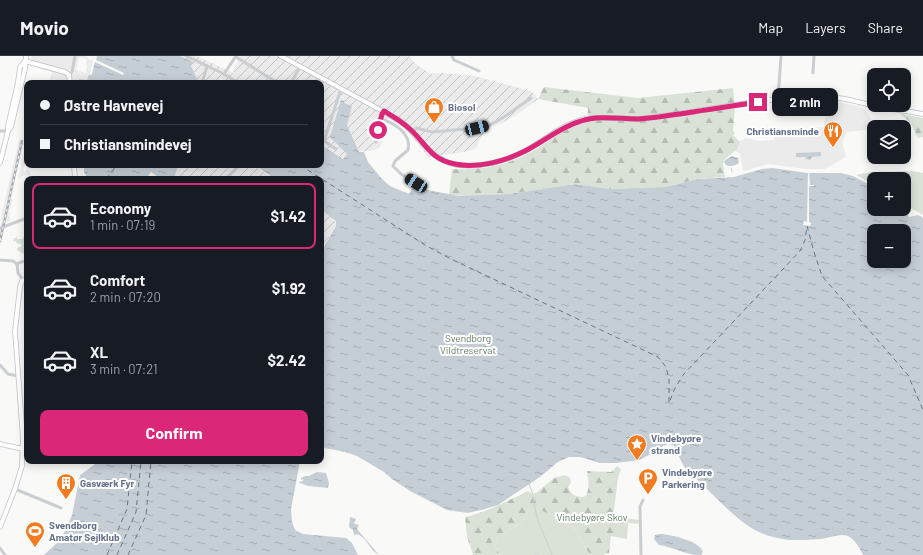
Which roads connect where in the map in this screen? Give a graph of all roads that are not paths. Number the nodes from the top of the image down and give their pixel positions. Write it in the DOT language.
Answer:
graph roads {
  1 [pos="75,56"];
  2 [pos="186,56"];
  3 [pos="236,56"];
  4 [pos="281,56"];
  5 [pos="452,56"];
  6 [pos="780,56"];
  7 [pos="814,56"];
  8 [pos="25,58"];
  9 [pos="207,66"];
  10 [pos="300,67"];
  11 [pos="479,71"];
  12 [pos="813,73"];
  13 [pos="224,74"];
  14 [pos="69,75"];
  15 [pos="70,80"];
  16 [pos="204,80"];
  17 [pos="233,80"];
  18 [pos="273,80"];
  19 [pos="293,80"];
  20 [pos="341,89"];
  21 [pos="531,98"];
  22 [pos="778,99"];
  23 [pos="384,111"];
  24 [pos="923,114"];
  25 [pos="381,119"];
  26 [pos="0,131"];
  27 [pos="8,131"];
  28 [pos="413,131"];
  29 [pos="324,137"];
  30 [pos="324,141"];
  31 [pos="376,142"];
  32 [pos="336,149"];
  33 [pos="0,163"];
  34 [pos="236,168"];
  35 [pos="228,176"];
  36 [pos="416,183"];
  37 [pos="24,219"];
  38 [pos="0,227"];
  39 [pos="0,260"];
  40 [pos="24,262"];
  41 [pos="17,264"];
  42 [pos="24,278"];
  43 [pos="24,281"];
  44 [pos="0,364"];
  45 [pos="18,376"];
  46 [pos="0,444"];
  47 [pos="23,449"];
  48 [pos="15,489"];
  49 [pos="643,500"];
  50 [pos="61,508"];
  51 [pos="0,527"];
  52 [pos="0,548"];
  53 [pos="5,555"];
  54 [pos="641,555"];
  1 -- 14 [label="street"];
  2 -- 9 [label="street"];
  3 -- 13 [label="street"];
  3 -- 18 [label="street"];
  4 -- 10 [label="street"];
  5 -- 11 [label="street"];
  6 -- 22 [label="street"];
  7 -- 12 [label="street"];
  8 -- 14 [label="street"];
  8 -- 27 [label="street"];
  9 -- 13 [label="street"];
  9 -- 16 [label="street"];
  10 -- 19 [label="street"];
  10 -- 20 [label="street"];
  13 -- 17 [label="street"];
  14 -- 15 [label="street"];
  20 -- 23 [label="street"];
  20 -- 29 [label="street"];
  21 -- 28 [label="street"];
  22 -- 24 [label="street"];
  22 -- 28 [label="street"];
  23 -- 25 [label="street"];
  23 -- 28 [label="street"];
  25 -- 31 [label="street"];
  25 -- 36 [label="street"];
  26 -- 27 [label="street"];
  27 -- 33 [label="street"];
  30 -- 32 [label="street"];
  34 -- 35 [label="street"];
  37 -- 38 [label="street"];
  39 -- 41 [label="street"];
  40 -- 41 [label="street"];
  41 -- 42 [label="street"];
  43 -- 45 [label="street"];
  44 -- 45 [label="street"];
  45 -- 47 [label="street"];
  46 -- 47 [label="street"];
  47 -- 48 [label="street"];
  48 -- 50 [label="street"];
  48 -- 51 [label="street"];
  49 -- 54 [label="street"];
  52 -- 53 [label="street"];
}
